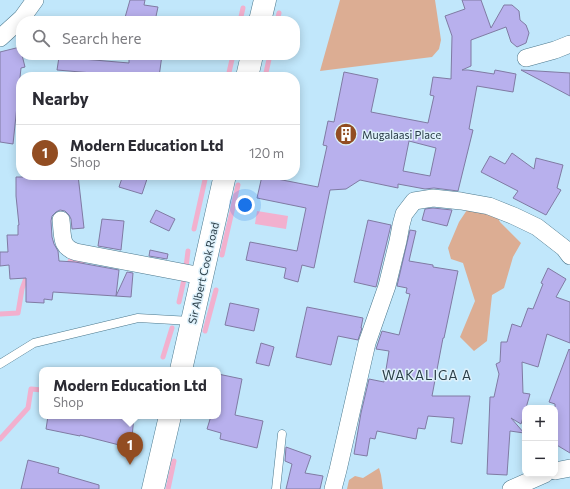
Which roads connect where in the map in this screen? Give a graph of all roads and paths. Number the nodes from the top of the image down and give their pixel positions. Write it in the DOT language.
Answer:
graph roads {
  1 [pos="35,0"];
  2 [pos="265,0"];
  3 [pos="23,16"];
  4 [pos="261,16"];
  5 [pos="16,23"];
  6 [pos="0,38"];
  7 [pos="570,44"];
  8 [pos="526,58"];
  9 [pos="251,60"];
  10 [pos="248,72"];
  11 [pos="224,180"];
  12 [pos="61,220"];
  13 [pos="570,256"];
  14 [pos="202,276"];
  15 [pos="192,321"];
  16 [pos="0,364"];
  17 [pos="181,367"];
  18 [pos="169,419"];
  19 [pos="282,434"];
  20 [pos="570,468"];
  21 [pos="558,470"];
  22 [pos="538,477"];
  23 [pos="153,489"];
  24 [pos="276,489"];
  25 [pos="333,489"];
  26 [pos="511,489"];
  1 -- 3 [label="street"];
  2 -- 4 [label="main road"];
  5 -- 6 [label="street"];
  7 -- 8 [label="street"];
  9 -- 10 [label="main road"];
  11 -- 14 [label="main road, Sir Albert Cook Road"];
  12 -- 14 [label="street"];
  13 -- 25 [label="street"];
  14 -- 15 [label="main road, Sir Albert Cook Road"];
  15 -- 16 [label="lane"];
  15 -- 17 [label="main road, Sir Albert Cook Road"];
  18 -- 23 [label="main road"];
  19 -- 24 [label="lane"];
  20 -- 21 [label="street"];
  22 -- 26 [label="street"];
}
